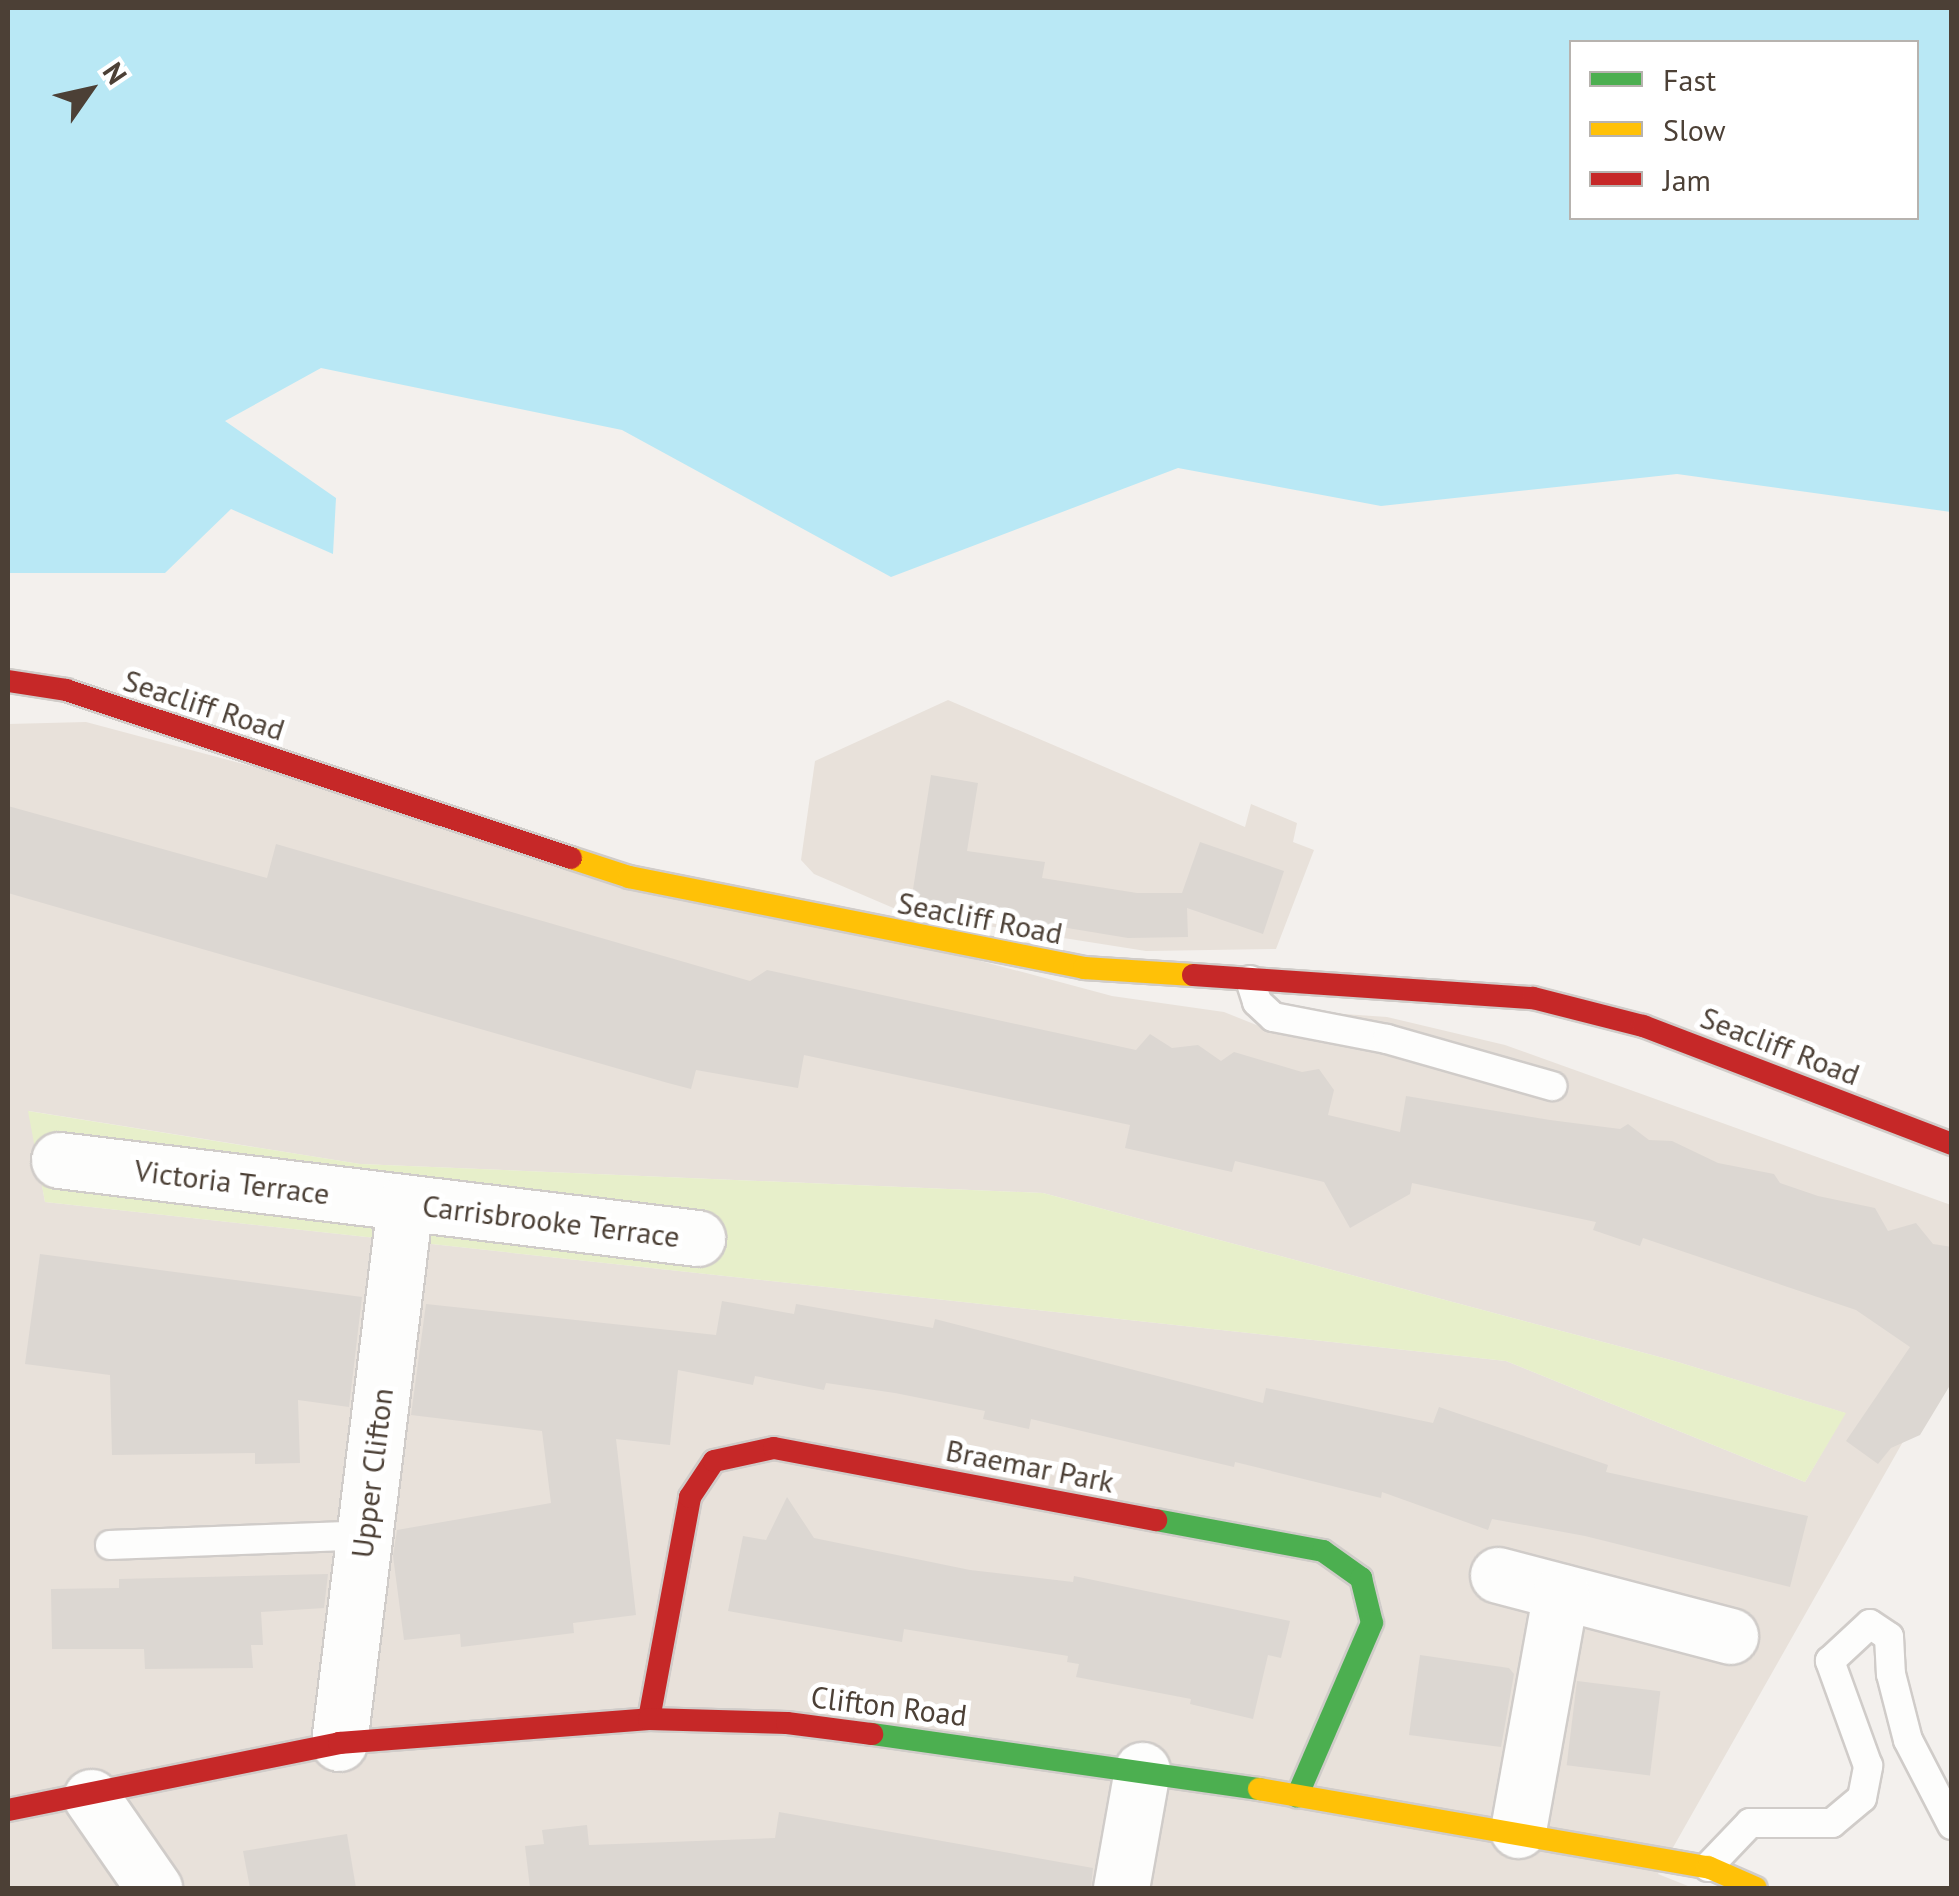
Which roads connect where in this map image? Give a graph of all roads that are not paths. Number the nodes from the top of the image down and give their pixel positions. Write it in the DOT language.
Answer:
graph roads {
  1 [pos="8,681"];
  2 [pos="1250,980"];
  3 [pos="1552,1086"];
  4 [pos="1952,1144"];
  5 [pos="59,1160"];
  6 [pos="405,1204"];
  7 [pos="697,1238"];
  8 [pos="364,1535"];
  9 [pos="110,1545"];
  10 [pos="1498,1576"];
  11 [pos="1561,1592"];
  12 [pos="1730,1636"];
  13 [pos="649,1719"];
  14 [pos="339,1742"];
  15 [pos="1142,1770"];
  16 [pos="1297,1796"];
  17 [pos="91,1797"];
  18 [pos="8,1810"];
  19 [pos="1952,1825"];
  20 [pos="1518,1830"];
  21 [pos="1708,1866"];
  22 [pos="154,1888"];
  23 [pos="1121,1888"];
  24 [pos="1756,1888"];
  1 -- 2 [label="street, Seacliff Road"];
  2 -- 3 [label="lane"];
  2 -- 4 [label="street, Seacliff Road"];
  5 -- 6 [label="street, Victoria Terrace"];
  6 -- 7 [label="street, Carrisbrooke Terrace"];
  6 -- 8 [label="street, Upper Clifton"];
  8 -- 9 [label="lane"];
  8 -- 14 [label="street, Upper Clifton"];
  10 -- 11 [label="street"];
  11 -- 12 [label="street"];
  11 -- 20 [label="street"];
  13 -- 14 [label="street, Clifton Road"];
  13 -- 15 [label="street, Clifton Road"];
  13 -- 16 [label="street, Braemar Park"];
  14 -- 17 [label="street, Clifton Road"];
  15 -- 16 [label="street, Clifton Road"];
  15 -- 23 [label="street"];
  16 -- 20 [label="street, Clifton Road"];
  17 -- 18 [label="street, Clifton Road"];
  17 -- 22 [label="street"];
  19 -- 21 [label="lane"];
  20 -- 21 [label="street, Clifton Road"];
  21 -- 24 [label="street, Clifton Road"];
}
